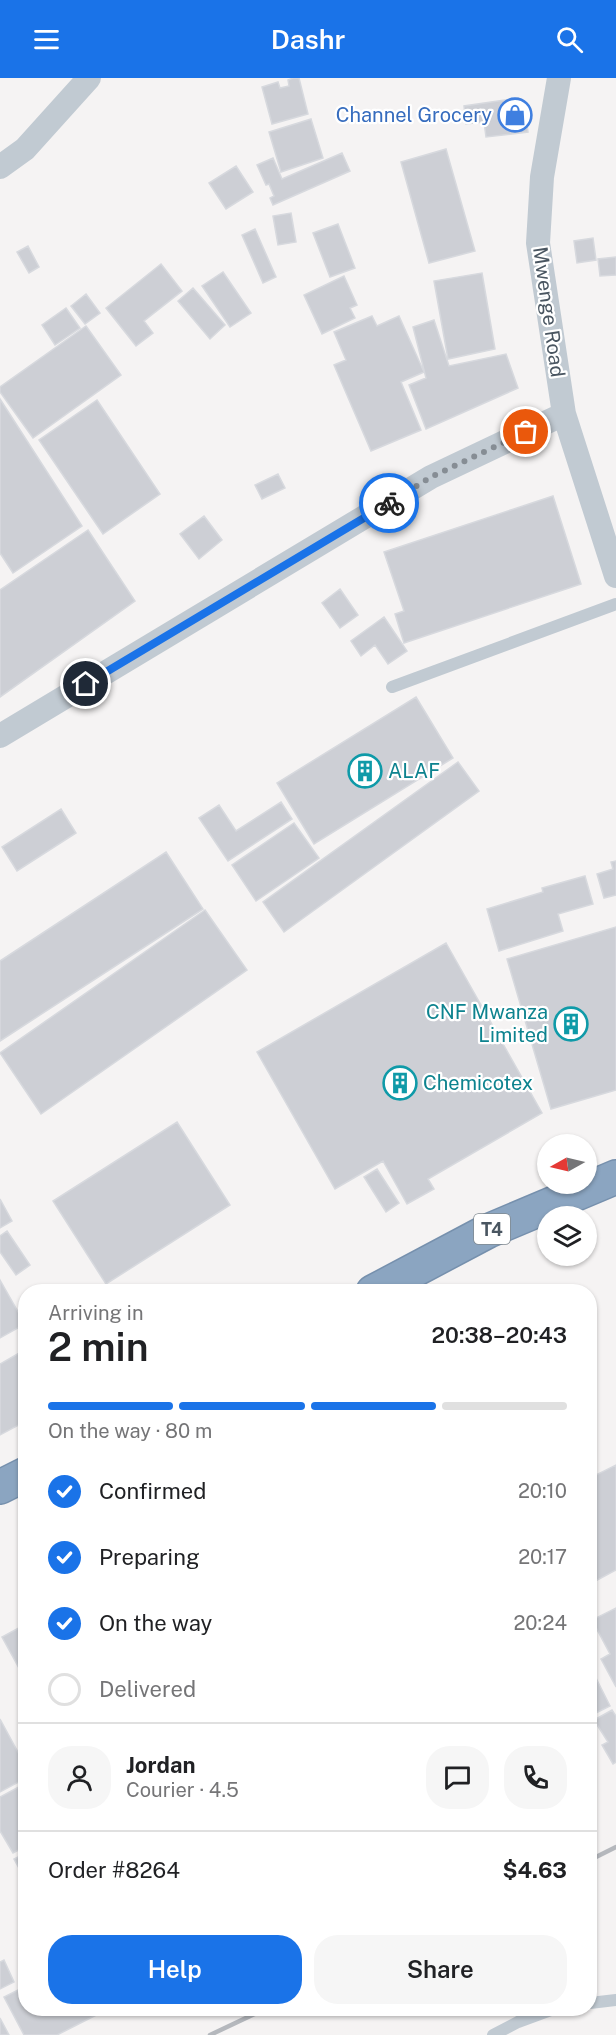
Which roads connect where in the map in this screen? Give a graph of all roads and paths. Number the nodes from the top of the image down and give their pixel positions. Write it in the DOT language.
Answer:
graph roads {
  1 [pos="89,78"];
  2 [pos="559,78"];
  3 [pos="0,167"];
  4 [pos="564,414"];
  5 [pos="616,576"];
  6 [pos="616,604"];
  7 [pos="393,687"];
  8 [pos="0,736"];
  9 [pos="616,1177"];
  10 [pos="388,1284"];
  11 [pos="18,1478"];
  12 [pos="0,1487"];
  13 [pos="616,2000"];
  14 [pos="597,2002"];
  15 [pos="534,2016"];
  16 [pos="493,2035"];
  1 -- 3 [label="street"];
  2 -- 4 [label="street, Mwenge Road"];
  4 -- 5 [label="street, Mwenge Road"];
  4 -- 8 [label="street"];
  6 -- 7 [label="lane"];
  9 -- 10 [label="highway, T4"];
  11 -- 12 [label="highway"];
  13 -- 14 [label="lane"];
  15 -- 16 [label="lane"];
}
